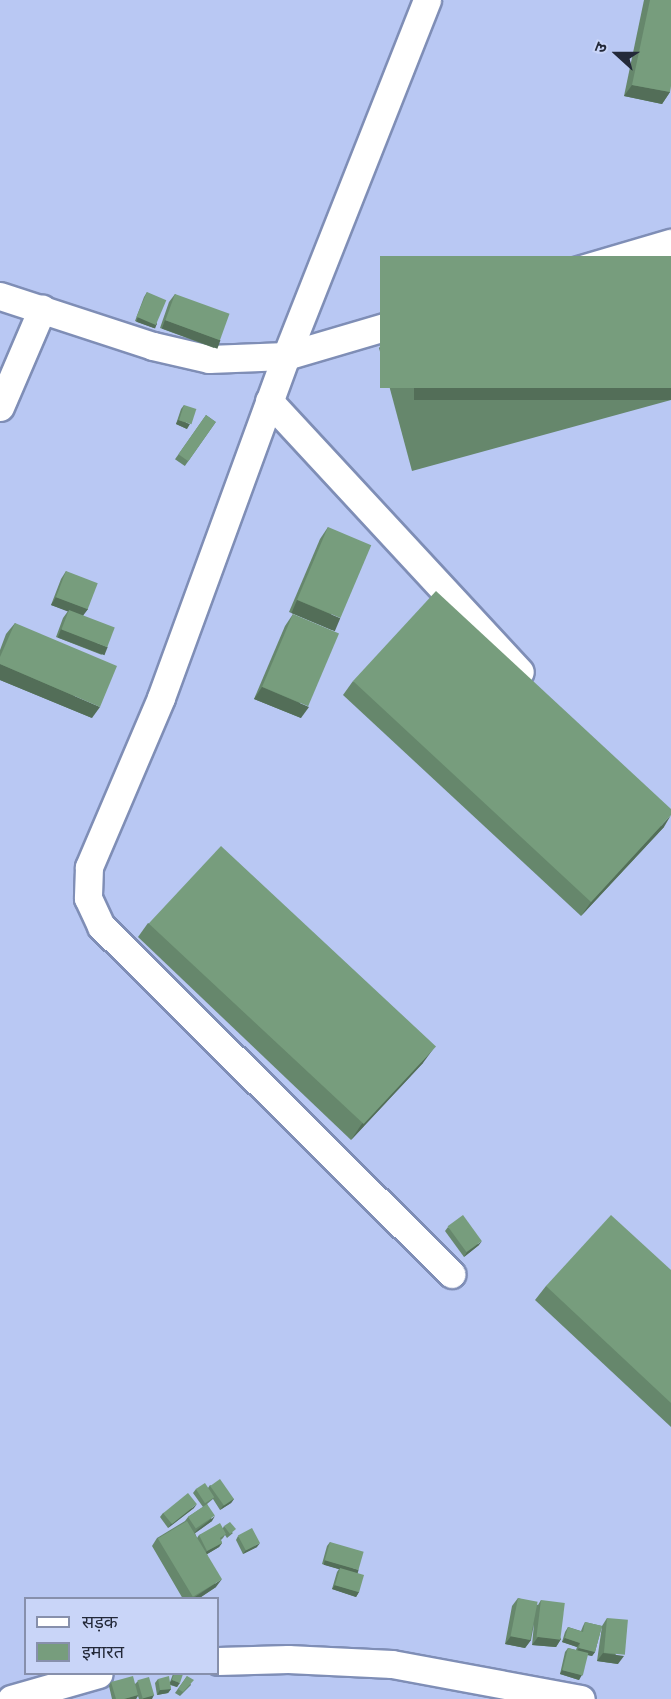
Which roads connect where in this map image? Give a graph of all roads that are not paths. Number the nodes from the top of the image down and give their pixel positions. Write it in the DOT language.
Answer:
graph roads {
  1 [pos="427,0"];
  2 [pos="671,243"];
  3 [pos="0,296"];
  4 [pos="42,309"];
  5 [pos="286,356"];
  6 [pos="269,400"];
  7 [pos="0,406"];
  8 [pos="539,690"];
  9 [pos="452,1274"];
  10 [pos="219,1661"];
  11 [pos="95,1675"];
  12 [pos="11,1699"];
  13 [pos="581,1699"];
  1 -- 5 [label="lane"];
  2 -- 5 [label="lane"];
  3 -- 4 [label="lane"];
  4 -- 5 [label="lane"];
  4 -- 7 [label="lane"];
  5 -- 6 [label="lane"];
  6 -- 8 [label="lane"];
  6 -- 9 [label="lane"];
  10 -- 13 [label="lane"];
  11 -- 12 [label="lane"];
}
